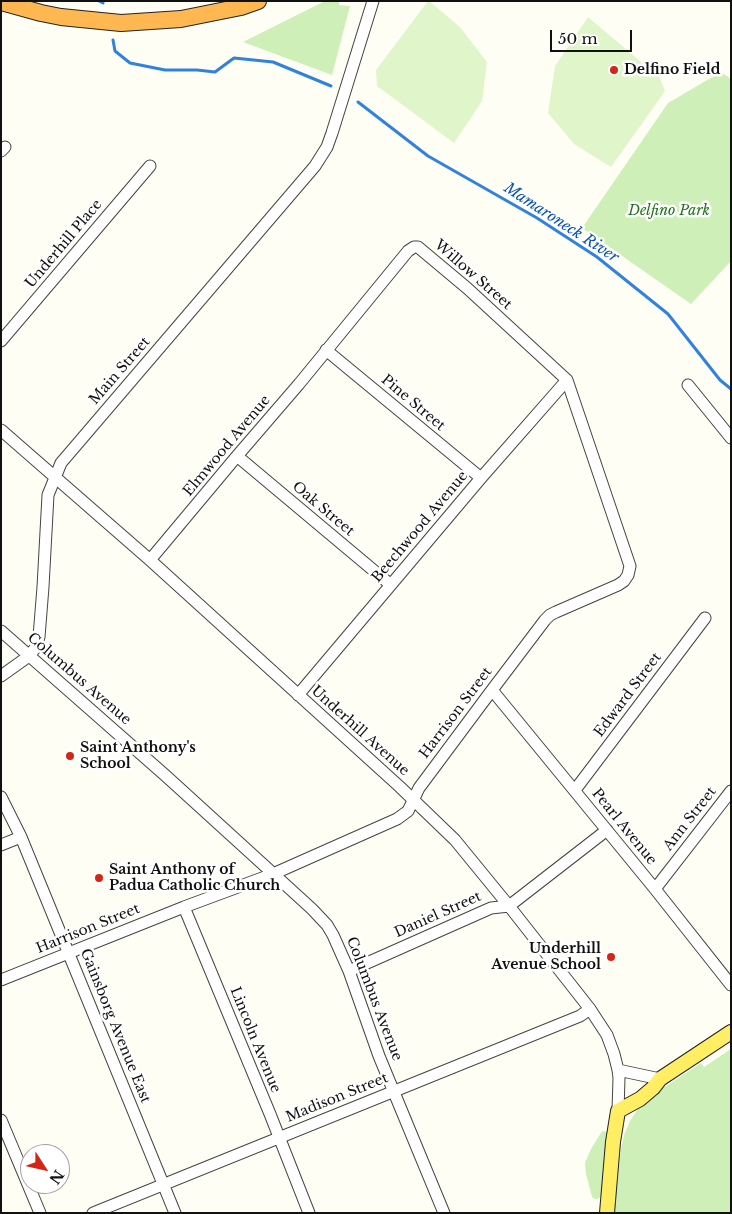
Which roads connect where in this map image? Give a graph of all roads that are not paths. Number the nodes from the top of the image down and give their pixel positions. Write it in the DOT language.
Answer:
graph roads {
  1 [pos="258,1"];
  2 [pos="373,1"];
  3 [pos="1,2"];
  4 [pos="150,166"];
  5 [pos="1,341"];
  6 [pos="326,350"];
  7 [pos="567,380"];
  8 [pos="688,385"];
  9 [pos="1,430"];
  10 [pos="731,438"];
  11 [pos="236,456"];
  12 [pos="55,478"];
  13 [pos="481,478"];
  14 [pos="150,560"];
  15 [pos="391,584"];
  16 [pos="704,618"];
  17 [pos="1,631"];
  18 [pos="29,656"];
  19 [pos="1,676"];
  20 [pos="492,690"];
  21 [pos="298,694"];
  22 [pos="575,790"];
  23 [pos="731,792"];
  24 [pos="1,797"];
  25 [pos="414,800"];
  26 [pos="607,830"];
  27 [pos="21,837"];
  28 [pos="1,845"];
  29 [pos="273,874"];
  30 [pos="655,888"];
  31 [pos="509,906"];
  32 [pos="184,907"];
  33 [pos="69,954"];
  34 [pos="349,971"];
  35 [pos="1,980"];
  36 [pos="731,985"];
  37 [pos="590,1009"];
  38 [pos="731,1032"];
  39 [pos="618,1070"];
  40 [pos="660,1079"];
  41 [pos="394,1091"];
  42 [pos="618,1111"];
  43 [pos="1,1120"];
  44 [pos="279,1138"];
  45 [pos="163,1184"];
  46 [pos="40,1213"];
  47 [pos="93,1213"];
  48 [pos="174,1213"];
  49 [pos="309,1213"];
  50 [pos="444,1213"];
  51 [pos="607,1213"];
  1 -- 3 [label="highway"];
  2 -- 12 [label="street, Main Street"];
  4 -- 5 [label="street, Underhill Place"];
  6 -- 7 [label="street, Willow Street"];
  6 -- 11 [label="street, Elmwood Avenue"];
  6 -- 13 [label="street, Pine Street"];
  7 -- 13 [label="street, Beechwood Avenue"];
  7 -- 20 [label="street, Harrison Street"];
  8 -- 10 [label="street"];
  9 -- 12 [label="street, Underhill Avenue"];
  11 -- 14 [label="street, Elmwood Avenue"];
  11 -- 15 [label="street, Oak Street"];
  12 -- 14 [label="street, Underhill Avenue"];
  12 -- 18 [label="street, Main Street"];
  13 -- 15 [label="street, Beechwood Avenue"];
  14 -- 21 [label="street, Underhill Avenue"];
  15 -- 21 [label="street, Beechwood Avenue"];
  16 -- 22 [label="street, Edward Street"];
  17 -- 18 [label="street, Columbus Avenue"];
  18 -- 19 [label="street, Main Street"];
  18 -- 29 [label="street, Columbus Avenue"];
  20 -- 22 [label="street, Pearl Avenue"];
  20 -- 25 [label="street, Harrison Street"];
  21 -- 25 [label="street, Underhill Avenue"];
  22 -- 26 [label="street, Pearl Avenue"];
  23 -- 30 [label="street, Ann Street"];
  24 -- 27 [label="street, Gainsborg Avenue East"];
  25 -- 29 [label="street, Harrison Street"];
  25 -- 31 [label="street, Underhill Avenue"];
  26 -- 30 [label="street, Pearl Avenue"];
  26 -- 31 [label="street, Daniel Street"];
  27 -- 28 [label="street"];
  27 -- 33 [label="street, Gainsborg Avenue East"];
  29 -- 32 [label="street, Harrison Street"];
  29 -- 34 [label="street, Columbus Avenue"];
  30 -- 36 [label="street, Pearl Avenue"];
  31 -- 34 [label="street, Daniel Street"];
  31 -- 37 [label="street, Underhill Avenue"];
  32 -- 33 [label="street, Harrison Street"];
  32 -- 44 [label="street, Lincoln Avenue"];
  33 -- 35 [label="street, Harrison Street"];
  33 -- 45 [label="street, Gainsborg Avenue East"];
  34 -- 41 [label="street, Columbus Avenue"];
  37 -- 39 [label="street, Underhill Avenue"];
  37 -- 41 [label="street, Madison Street"];
  38 -- 40 [label="main road"];
  39 -- 40 [label="street"];
  39 -- 42 [label="street, Underhill Avenue"];
  40 -- 42 [label="main road"];
  41 -- 44 [label="street, Madison Street"];
  41 -- 50 [label="street, Columbus Avenue"];
  42 -- 51 [label="main road"];
  43 -- 46 [label="street"];
  44 -- 45 [label="street, Madison Street"];
  44 -- 49 [label="street, Lincoln Avenue"];
  45 -- 47 [label="street, Madison Street"];
  45 -- 48 [label="street, Gainsborg Avenue East"];
}
